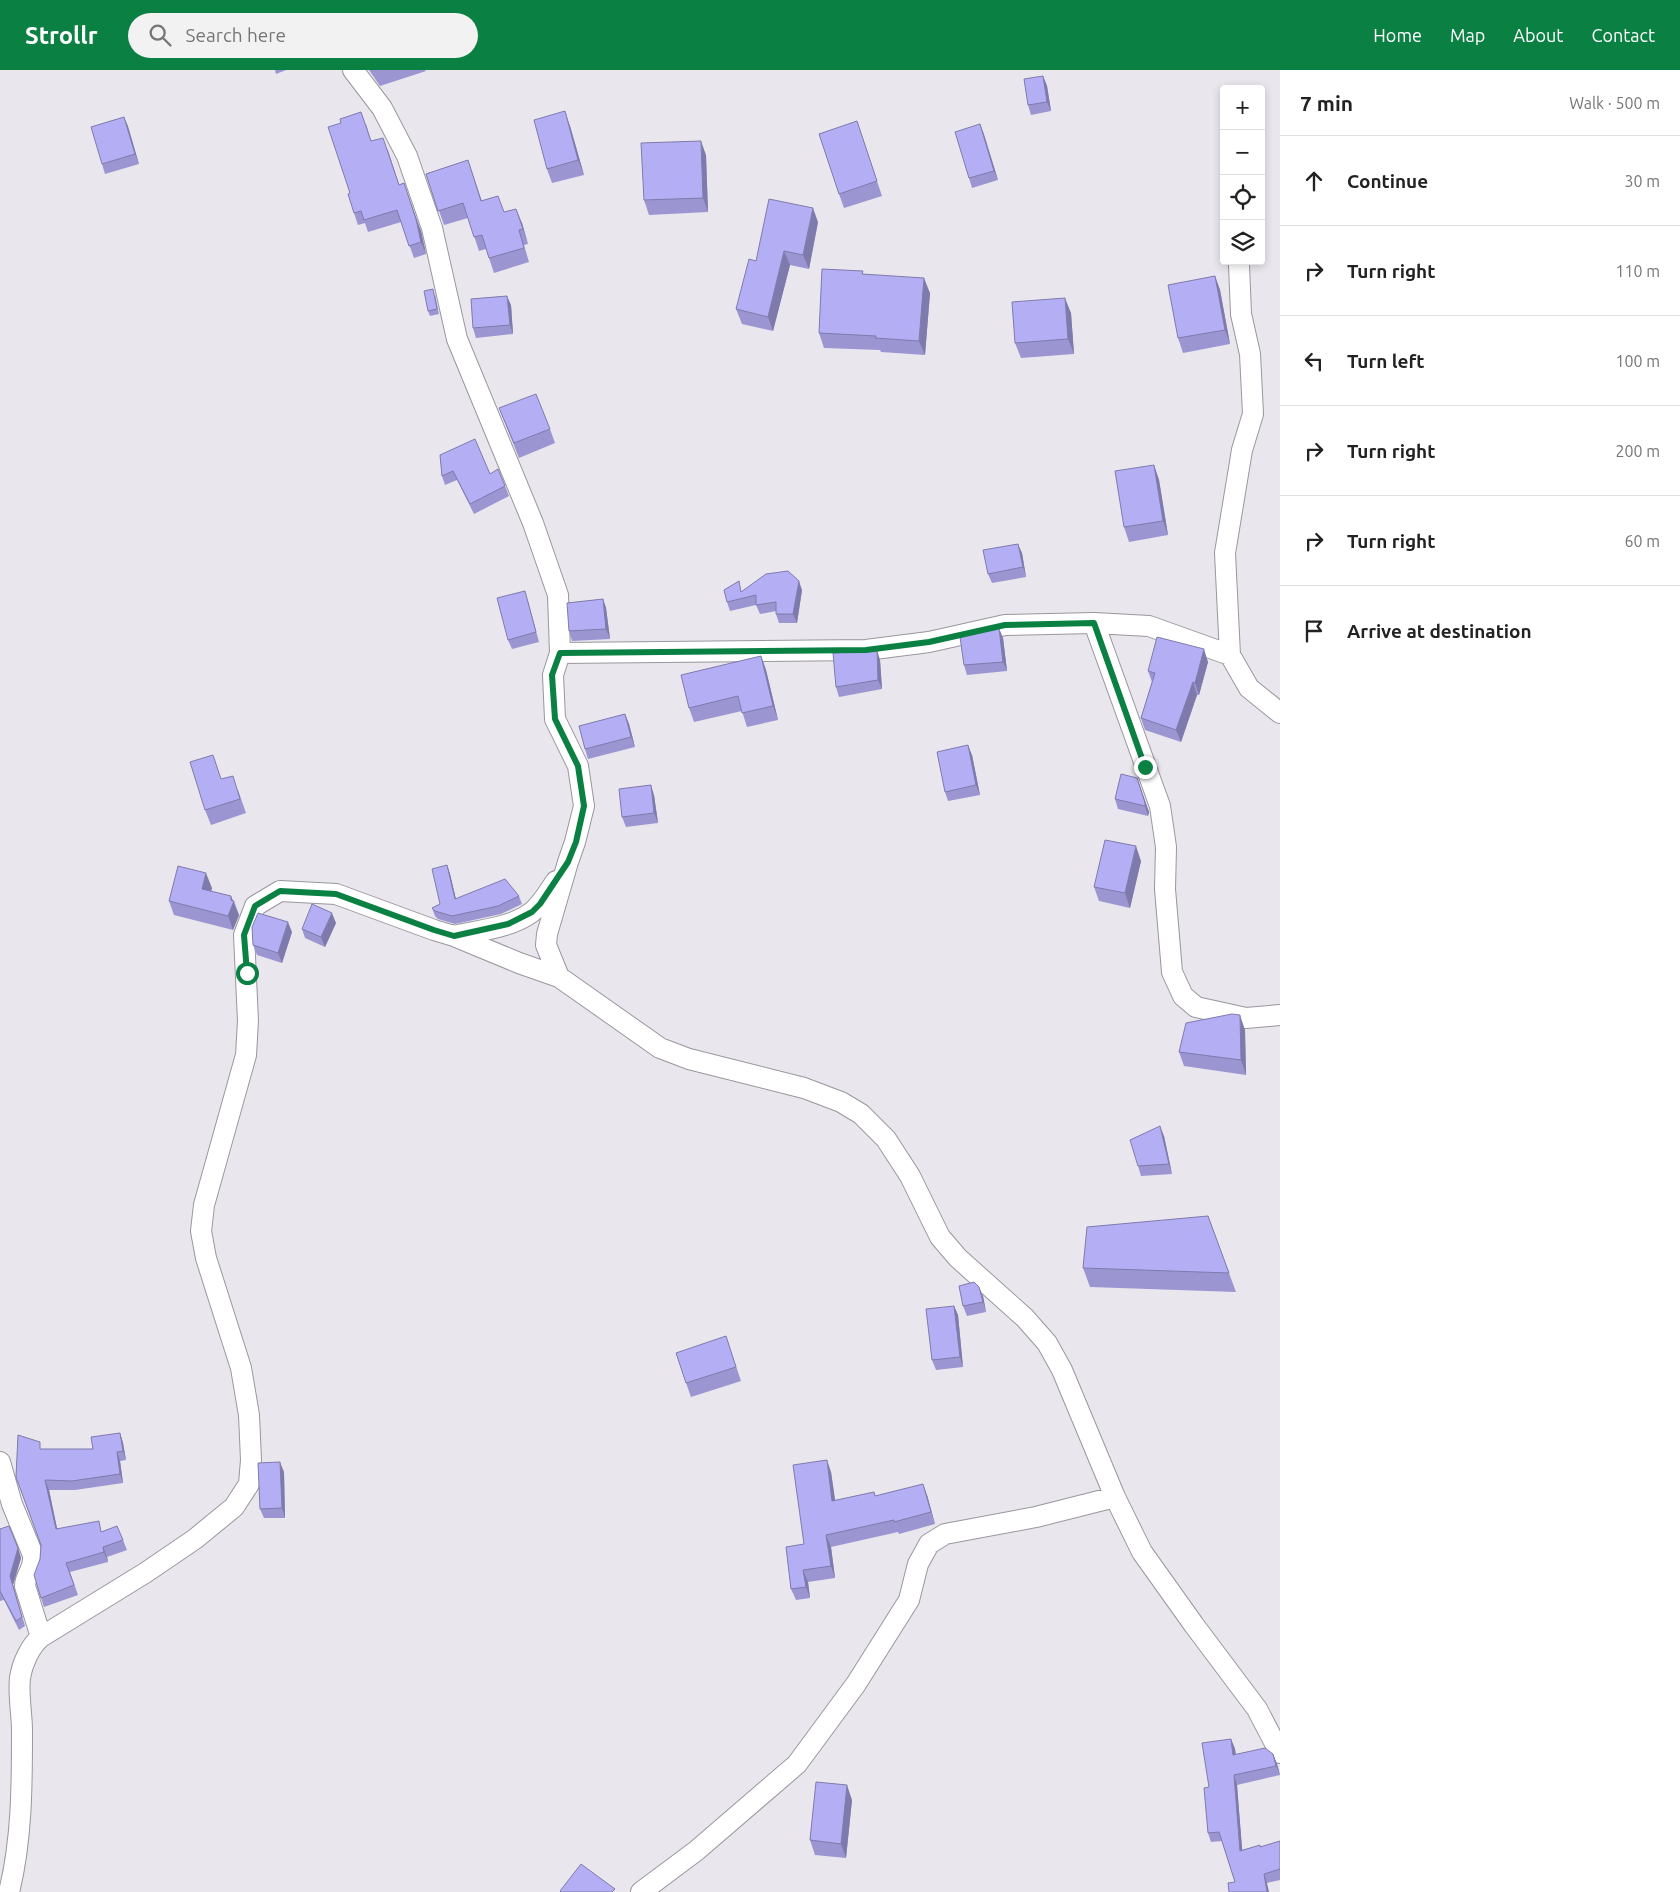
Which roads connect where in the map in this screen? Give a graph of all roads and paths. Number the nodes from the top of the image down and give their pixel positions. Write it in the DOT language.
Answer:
graph roads {
  1 [pos="353,70"];
  2 [pos="1239,265"];
  3 [pos="1094,623"];
  4 [pos="560,653"];
  5 [pos="1230,655"];
  6 [pos="1280,713"];
  7 [pos="568,862"];
  8 [pos="454,936"];
  9 [pos="559,977"];
  10 [pos="1280,1015"];
  11 [pos="0,1462"];
  12 [pos="1115,1497"];
  13 [pos="41,1637"];
  14 [pos="1280,1753"];
  15 [pos="9,1892"];
  16 [pos="642,1892"];
  1 -- 4 [label="street"];
  2 -- 5 [label="street"];
  3 -- 4 [label="street"];
  3 -- 5 [label="street"];
  3 -- 10 [label="street"];
  4 -- 7 [label="street"];
  5 -- 6 [label="street"];
  7 -- 8 [label="street"];
  7 -- 9 [label="street"];
  8 -- 9 [label="street"];
  8 -- 13 [label="street"];
  9 -- 12 [label="street"];
  11 -- 13 [label="street"];
  12 -- 14 [label="street"];
  12 -- 16 [label="street"];
  13 -- 15 [label="street"];
}
